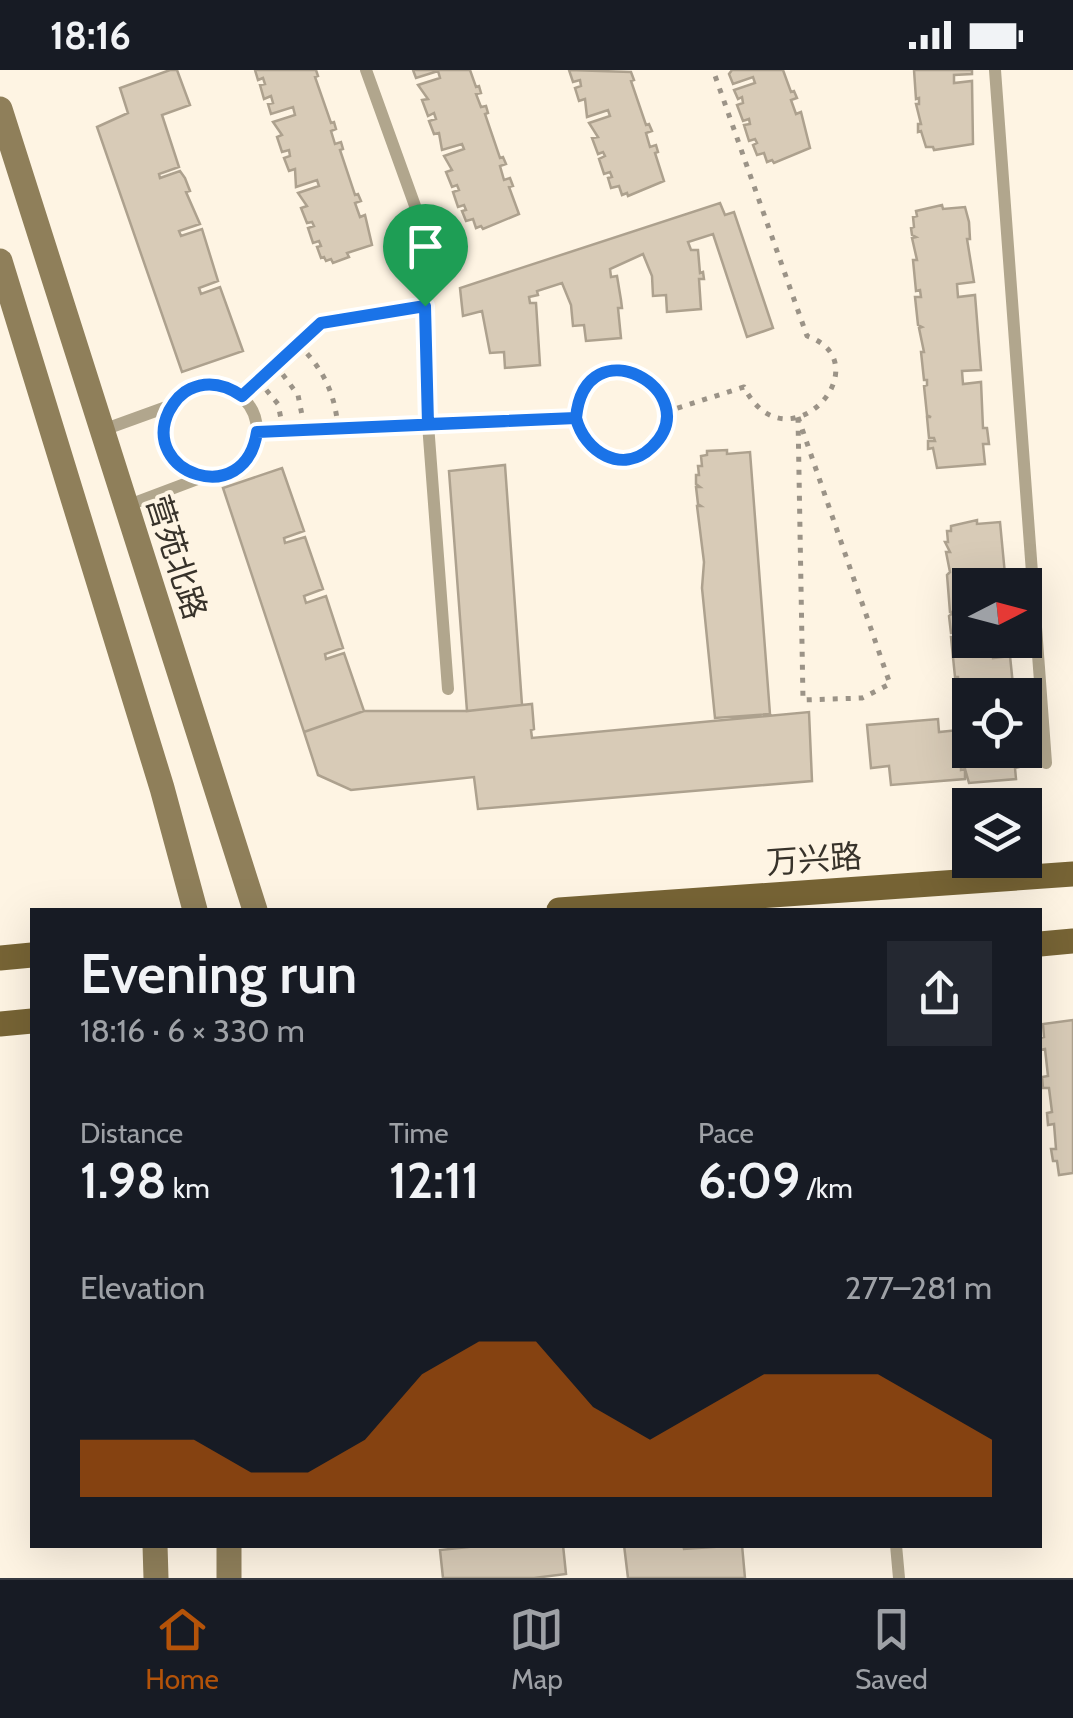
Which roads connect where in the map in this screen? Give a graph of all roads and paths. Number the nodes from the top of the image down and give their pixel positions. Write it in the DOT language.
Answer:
graph roads {
  1 [pos="366,70"];
  2 [pos="714,70"];
  3 [pos="995,70"];
  4 [pos="0,108"];
  5 [pos="0,261"];
  6 [pos="425,306"];
  7 [pos="297,343"];
  8 [pos="275,364"];
  9 [pos="258,380"];
  10 [pos="242,396"];
  11 [pos="172,405"];
  12 [pos="665,412"];
  13 [pos="798,417"];
  14 [pos="576,418"];
  15 [pos="428,424"];
  16 [pos="338,428"];
  17 [pos="103,430"];
  18 [pos="284,430"];
  19 [pos="305,430"];
  20 [pos="257,432"];
  21 [pos="203,477"];
  22 [pos="126,506"];
  23 [pos="448,689"];
  24 [pos="1046,764"];
  25 [pos="1073,874"];
  26 [pos="194,908"];
  27 [pos="254,908"];
  28 [pos="588,908"];
  29 [pos="1073,941"];
  30 [pos="1042,944"];
  31 [pos="30,955"];
  32 [pos="0,958"];
  33 [pos="30,1022"];
  34 [pos="0,1024"];
  35 [pos="155,1548"];
  36 [pos="230,1548"];
  37 [pos="896,1548"];
  38 [pos="156,1578"];
  39 [pos="229,1578"];
  40 [pos="899,1578"];
  1 -- 6 [label="lane"];
  2 -- 13 [label="path"];
  3 -- 24 [label="lane"];
  4 -- 17 [label="main road, 营苑北路"];
  5 -- 26 [label="main road"];
  6 -- 7 [label="path"];
  6 -- 15 [label="lane"];
  7 -- 8 [label="path"];
  7 -- 16 [label="path"];
  8 -- 9 [label="path"];
  8 -- 19 [label="path"];
  9 -- 10 [label="path"];
  9 -- 18 [label="path"];
  10 -- 11 [label="lane"];
  10 -- 20 [label="lane"];
  11 -- 17 [label="lane"];
  11 -- 21 [label="lane"];
  12 -- 13 [label="path"];
  12 -- 14 [label="path"];
  12 -- 14 [label="path"];
  13 -- 13 [label="path"];
  14 -- 15 [label="path"];
  15 -- 16 [label="path"];
  15 -- 23 [label="lane"];
  16 -- 19 [label="path"];
  17 -- 22 [label="main road, 营苑北路"];
  18 -- 19 [label="path"];
  18 -- 20 [label="path"];
  20 -- 21 [label="lane"];
  21 -- 22 [label="lane"];
  22 -- 27 [label="main road, 营苑北路"];
  25 -- 28 [label="main road, 万兴路"];
  29 -- 30 [label="main road"];
  31 -- 32 [label="main road"];
  33 -- 34 [label="main road"];
  35 -- 38 [label="main road"];
  36 -- 39 [label="main road"];
  37 -- 40 [label="lane"];
}
